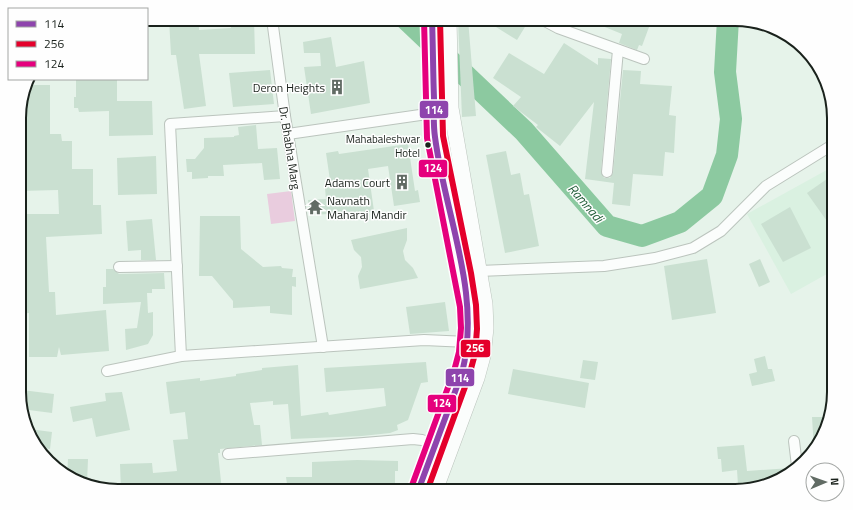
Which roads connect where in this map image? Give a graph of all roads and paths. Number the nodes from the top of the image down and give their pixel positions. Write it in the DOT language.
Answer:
graph roads {
  1 [pos="273,26"];
  2 [pos="432,26"];
  3 [pos="449,26"];
  4 [pos="554,26"];
  5 [pos="618,50"];
  6 [pos="644,59"];
  7 [pos="433,107"];
  8 [pos="285,116"];
  9 [pos="288,134"];
  10 [pos="827,148"];
  11 [pos="607,172"];
  12 [pos="177,266"];
  13 [pos="119,267"];
  14 [pos="479,271"];
  15 [pos="468,342"];
  16 [pos="322,347"];
  17 [pos="181,356"];
  18 [pos="107,371"];
  19 [pos="446,416"];
  20 [pos="461,423"];
  21 [pos="794,441"];
  22 [pos="435,445"];
  23 [pos="228,454"];
  24 [pos="796,460"];
  25 [pos="421,484"];
  26 [pos="438,484"];
  1 -- 8 [label="street, Dr. Bhabha Marg"];
  2 -- 7 [label="main road"];
  3 -- 14 [label="main road"];
  4 -- 5 [label="street"];
  5 -- 6 [label="street"];
  5 -- 11 [label="street"];
  7 -- 9 [label="street"];
  7 -- 15 [label="main road"];
  8 -- 9 [label="street, Dr. Bhabha Marg"];
  8 -- 12 [label="street"];
  9 -- 16 [label="street, Dr. Bhabha Marg"];
  10 -- 14 [label="street"];
  12 -- 13 [label="street"];
  12 -- 17 [label="street"];
  14 -- 20 [label="main road"];
  15 -- 16 [label="street"];
  15 -- 19 [label="main road"];
  16 -- 17 [label="street"];
  17 -- 18 [label="street"];
  19 -- 20 [label="main road"];
  19 -- 22 [label="main road"];
  20 -- 26 [label="main road"];
  21 -- 24 [label="street"];
  22 -- 23 [label="street"];
  22 -- 25 [label="main road"];
}
